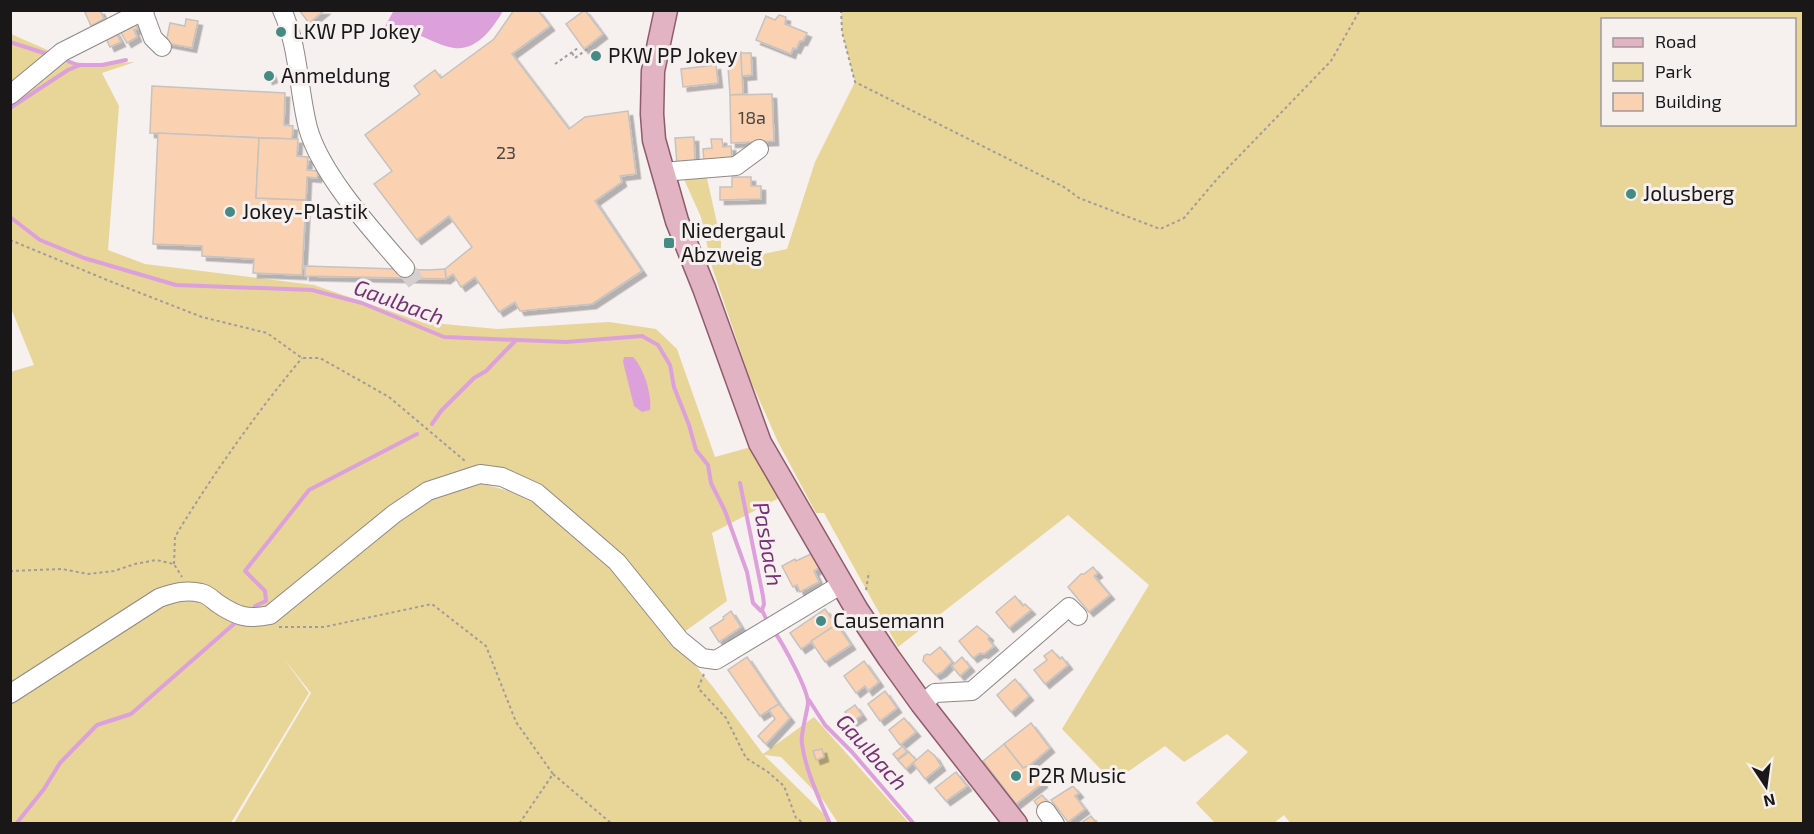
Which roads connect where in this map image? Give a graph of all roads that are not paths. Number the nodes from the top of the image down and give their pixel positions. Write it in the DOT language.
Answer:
graph roads {
  1 [pos="282,10"];
  2 [pos="666,10"];
  3 [pos="144,11"];
  4 [pos="162,47"];
  5 [pos="10,94"];
  6 [pos="759,149"];
  7 [pos="662,172"];
  8 [pos="405,268"];
  9 [pos="842,584"];
  10 [pos="1078,616"];
  11 [pos="10,694"];
  12 [pos="922,704"];
  13 [pos="1016,824"];
  1 -- 8 [label="street"];
  2 -- 7 [label="main road"];
  3 -- 4 [label="street"];
  3 -- 5 [label="street"];
  6 -- 7 [label="street"];
  7 -- 9 [label="main road"];
  9 -- 11 [label="street"];
  9 -- 12 [label="main road"];
  10 -- 12 [label="street"];
  12 -- 13 [label="main road"];
}
